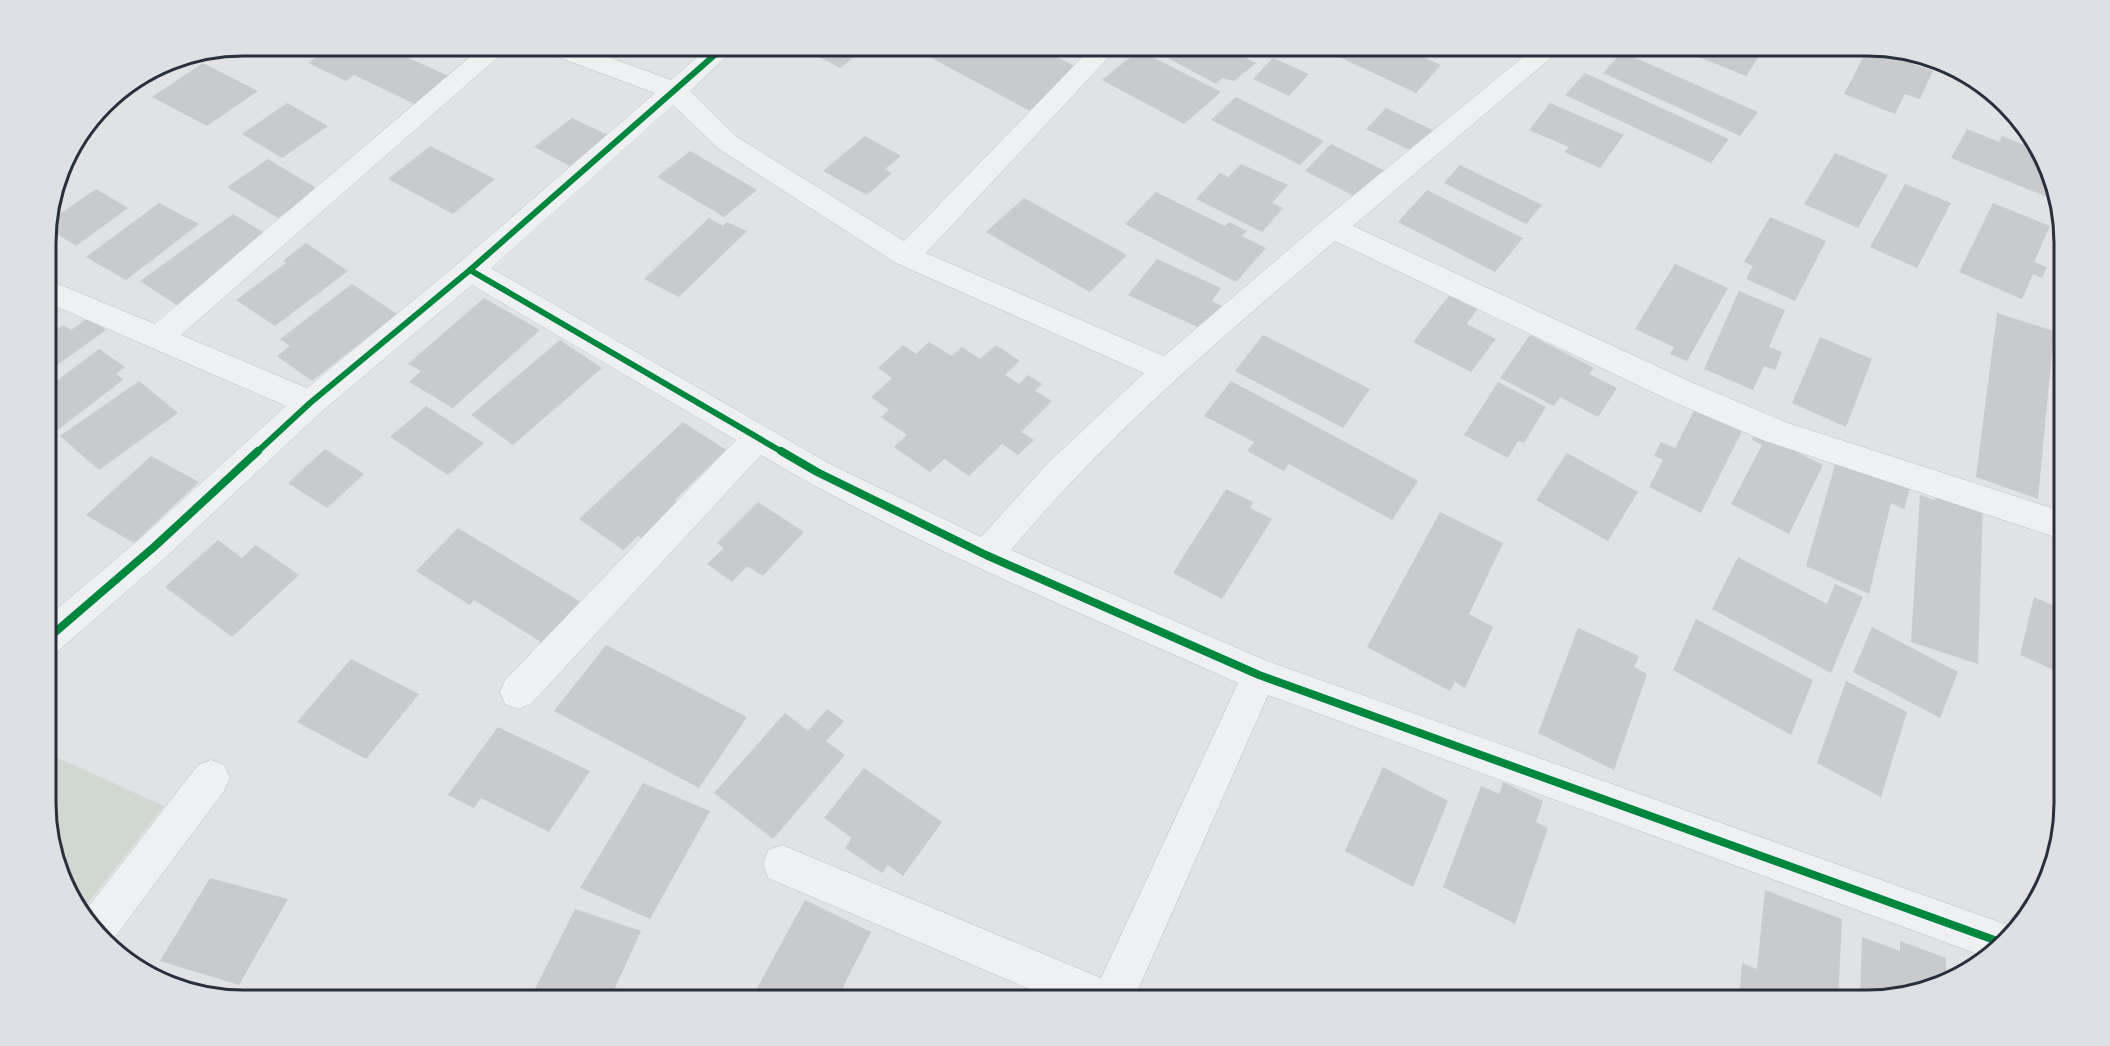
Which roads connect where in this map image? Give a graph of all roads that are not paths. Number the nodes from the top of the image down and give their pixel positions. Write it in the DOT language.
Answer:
graph roads {
  1 [pos="487,56"];
  2 [pos="581,56"];
  3 [pos="713,56"];
  4 [pos="1097,56"];
  5 [pos="1541,56"];
  6 [pos="673,90"];
  7 [pos="1332,228"];
  8 [pos="906,256"];
  9 [pos="470,270"];
  10 [pos="56,294"];
  11 [pos="157,339"];
  12 [pos="1169,371"];
  13 [pos="310,403"];
  14 [pos="758,438"];
  15 [pos="2054,523"];
  16 [pos="986,555"];
  17 [pos="55,632"];
  18 [pos="1259,675"];
  19 [pos="518,692"];
  20 [pos="211,778"];
  21 [pos="782,864"];
  22 [pos="100,924"];
  23 [pos="1995,940"];
  24 [pos="1082,990"];
  25 [pos="1117,990"];
  1 -- 11 [label="street"];
  2 -- 6 [label="street"];
  3 -- 6 [label="street"];
  4 -- 8 [label="street"];
  5 -- 7 [label="street"];
  6 -- 8 [label="street"];
  6 -- 9 [label="street"];
  7 -- 12 [label="street"];
  7 -- 15 [label="street"];
  8 -- 12 [label="street"];
  9 -- 13 [label="street"];
  9 -- 14 [label="street"];
  10 -- 11 [label="street"];
  11 -- 13 [label="street"];
  12 -- 16 [label="street"];
  13 -- 17 [label="street"];
  14 -- 16 [label="street"];
  14 -- 19 [label="street"];
  16 -- 18 [label="street"];
  18 -- 23 [label="street"];
  18 -- 25 [label="street"];
  20 -- 22 [label="street"];
  21 -- 24 [label="street"];
}
